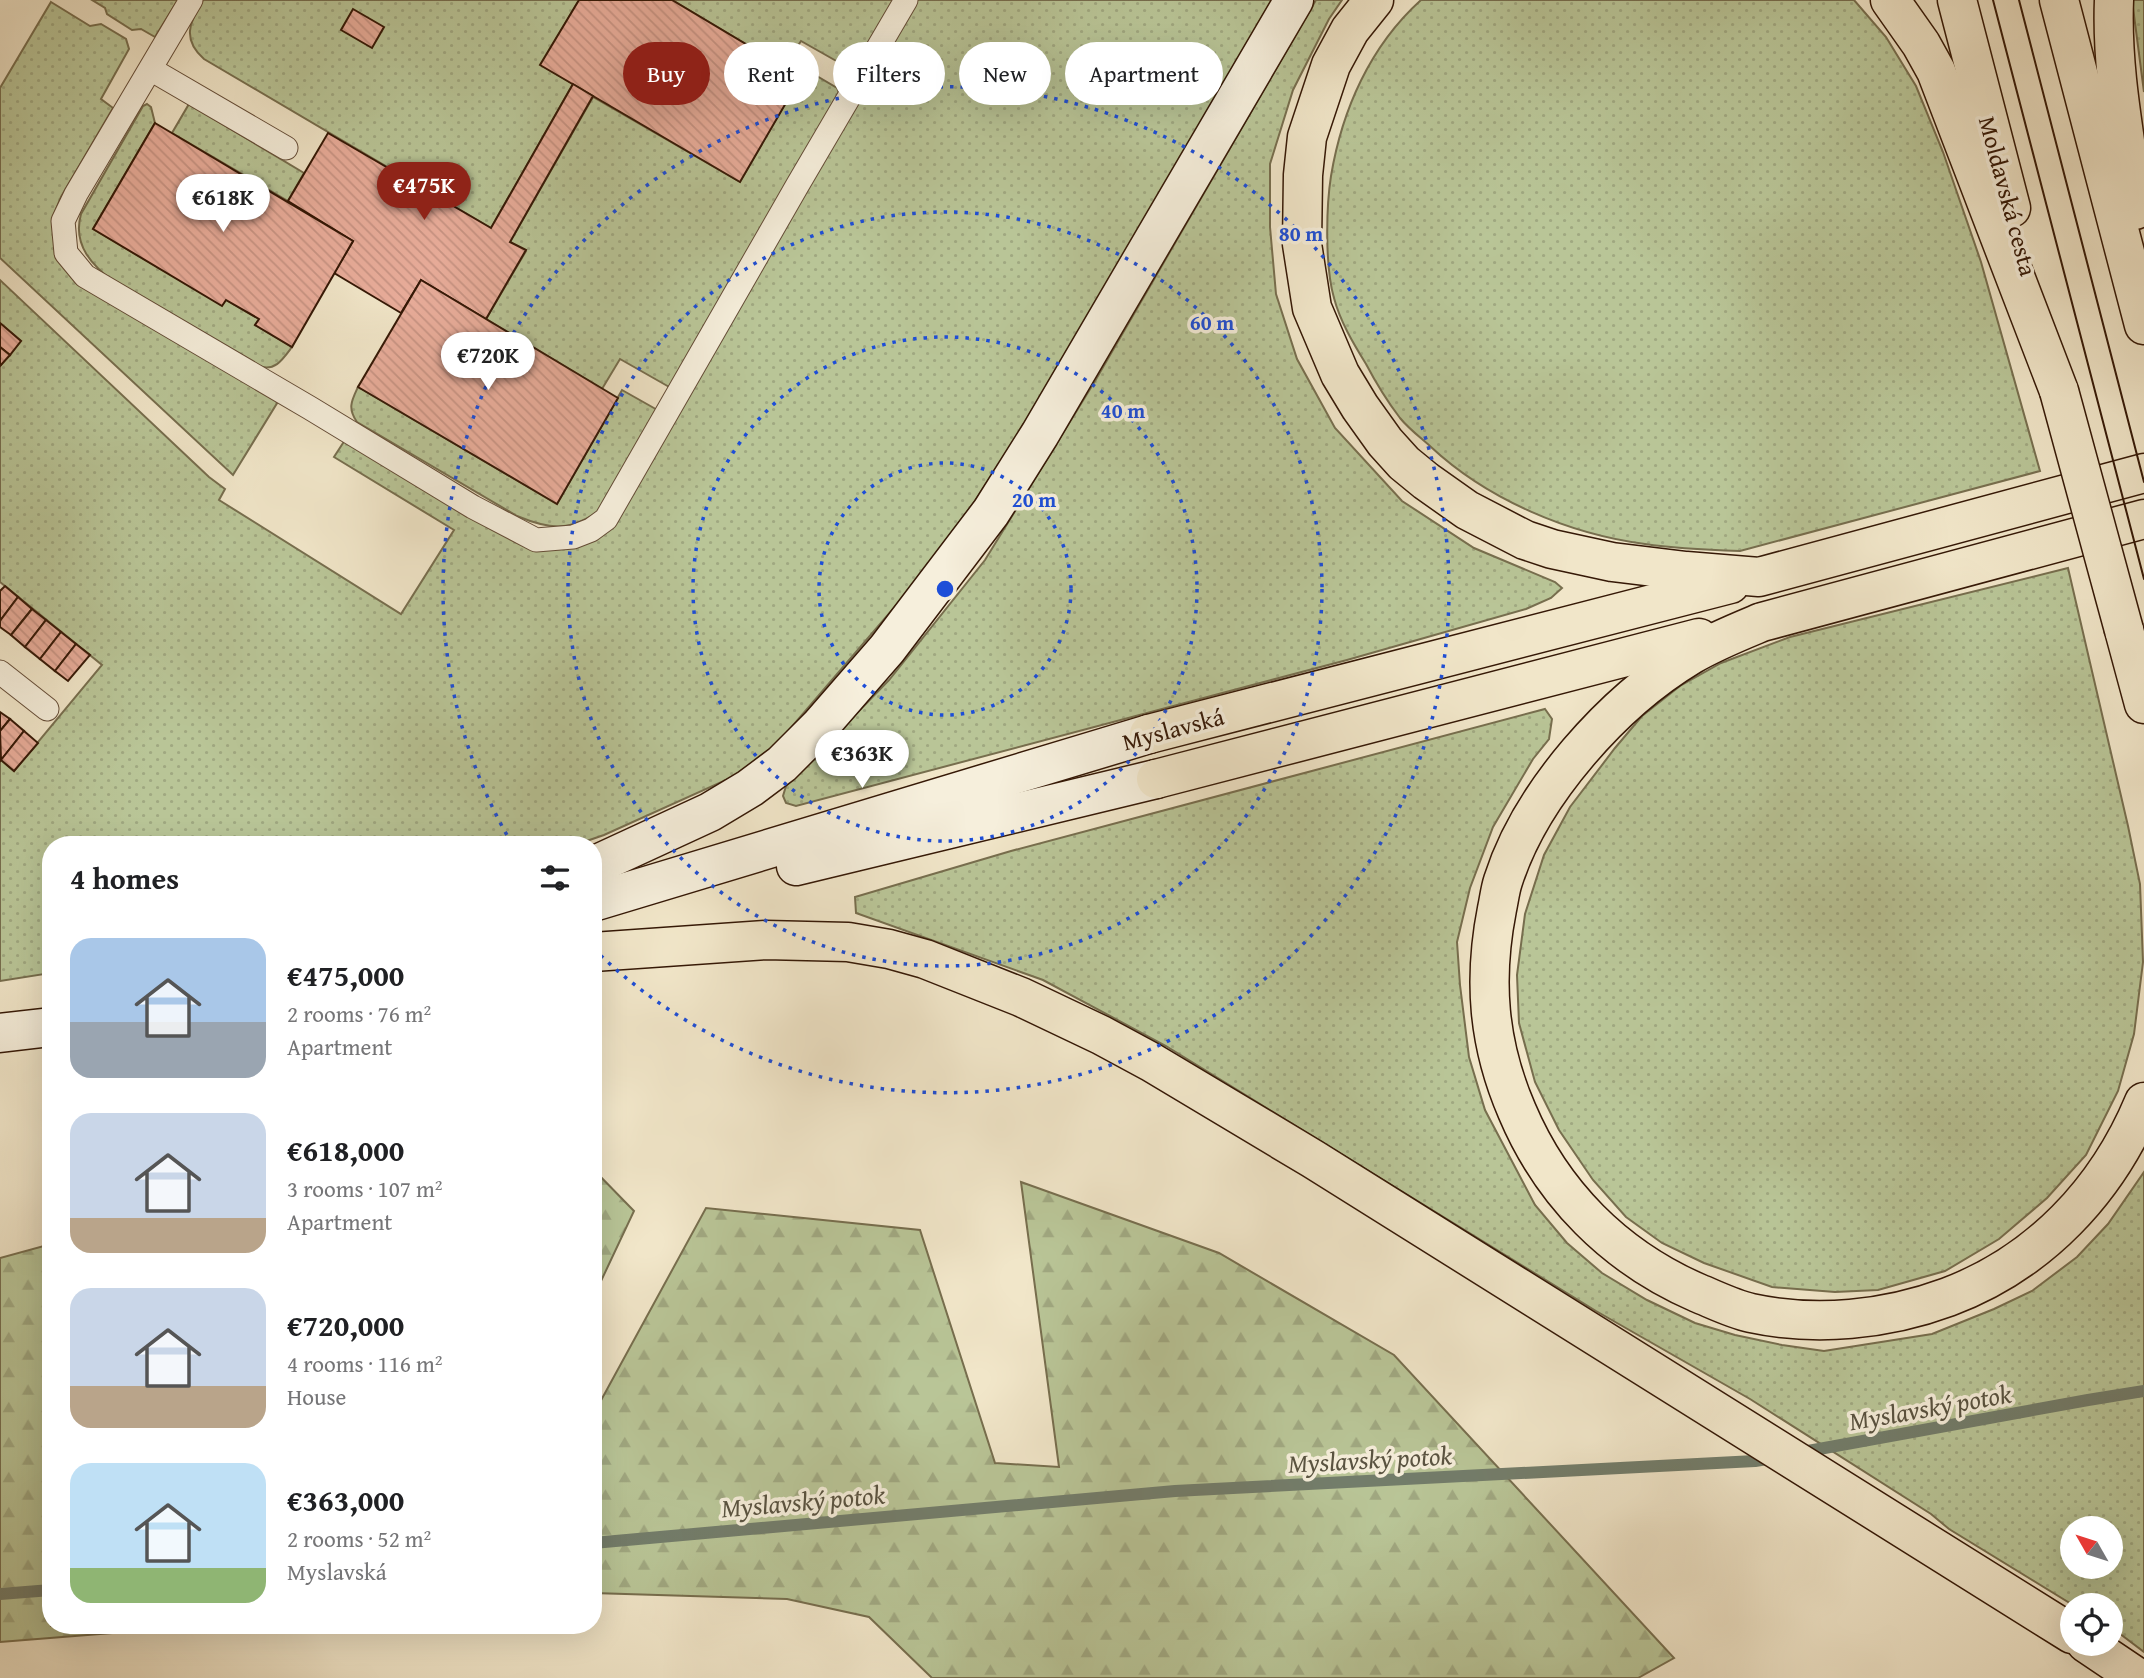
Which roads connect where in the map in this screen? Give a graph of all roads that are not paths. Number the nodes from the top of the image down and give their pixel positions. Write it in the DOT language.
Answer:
graph roads {
  1 [pos="191,0"];
  2 [pos="906,0"];
  3 [pos="1294,0"];
  4 [pos="1374,0"];
  5 [pos="1890,0"];
  6 [pos="1957,0"];
  7 [pos="2059,0"];
  8 [pos="2114,0"];
  9 [pos="152,69"];
  10 [pos="286,148"];
  11 [pos="2144,282"];
  12 [pos="2144,325"];
  13 [pos="2059,391"];
  14 [pos="2144,473"];
  15 [pos="2144,519"];
  16 [pos="1759,577"];
  17 [pos="1762,622"];
  18 [pos="0,672"];
  19 [pos="2144,704"];
  20 [pos="47,709"];
  21 [pos="1149,734"];
  22 [pos="1156,779"];
  23 [pos="602,862"];
  24 [pos="602,899"];
  25 [pos="602,913"];
  26 [pos="602,951"];
  27 [pos="42,1028"];
  28 [pos="0,1033"];
  29 [pos="2144,1102"];
  30 [pos="2060,1627"];
  31 [pos="2105,1656"];
  32 [pos="2138,1678"];
  1 -- 9 [label="lane"];
  2 -- 9 [label="lane"];
  3 -- 23 [label="street"];
  4 -- 16 [label="highway"];
  5 -- 13 [label="highway"];
  6 -- 13 [label="highway, Moldavská cesta"];
  7 -- 12 [label="highway"];
  8 -- 11 [label="highway"];
  9 -- 10 [label="lane"];
  13 -- 19 [label="highway, bridge"];
  14 -- 16 [label="highway, Myslavská"];
  15 -- 17 [label="highway"];
  16 -- 21 [label="highway, Myslavská"];
  17 -- 22 [label="highway, Myslavská"];
  17 -- 29 [label="highway"];
  18 -- 20 [label="lane"];
  21 -- 24 [label="street, Myslavská"];
  22 -- 25 [label="street, Myslavská"];
  26 -- 30 [label="highway"];
  27 -- 28 [label="street"];
  31 -- 32 [label="highway"];
}
